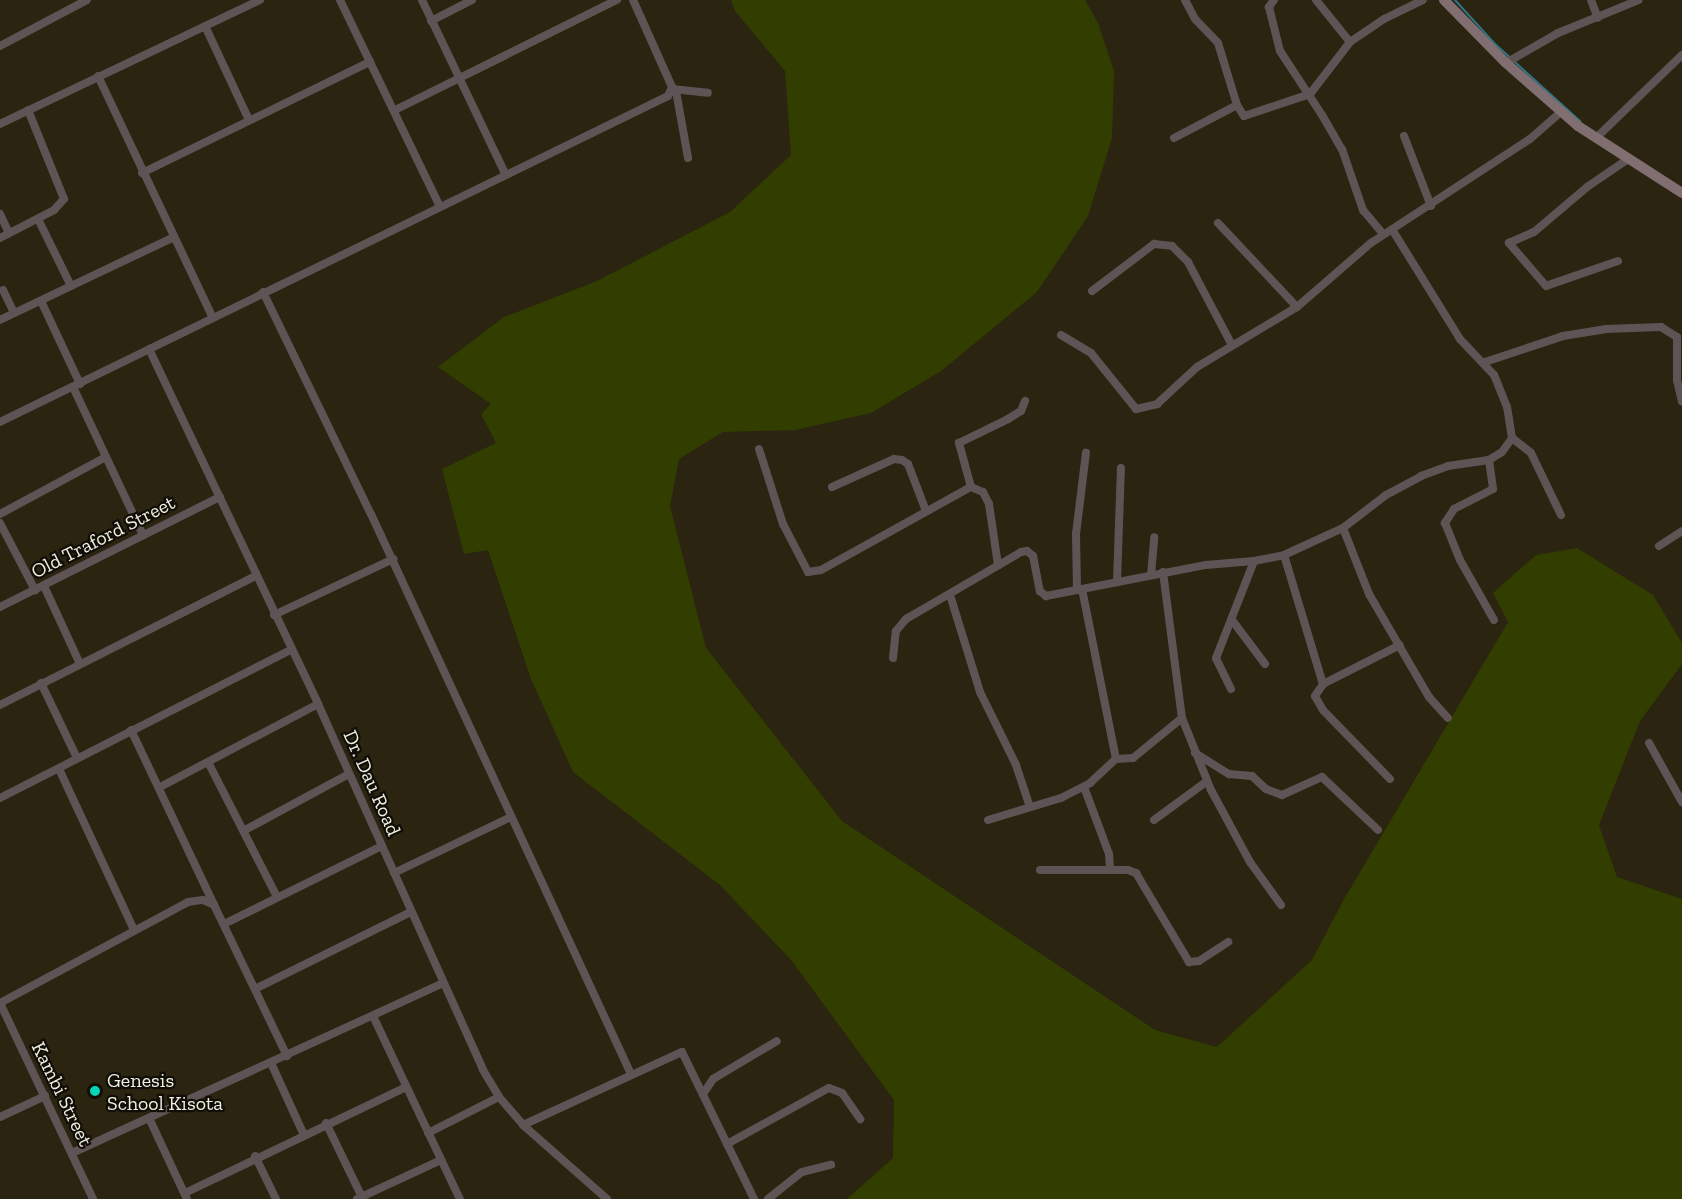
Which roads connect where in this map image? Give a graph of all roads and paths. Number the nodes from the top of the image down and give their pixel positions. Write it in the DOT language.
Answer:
graph roads {
  1 [pos="87,0"];
  2 [pos="260,0"];
  3 [pos="340,0"];
  4 [pos="422,0"];
  5 [pos="472,0"];
  6 [pos="616,0"];
  7 [pos="633,0"];
  8 [pos="1185,0"];
  9 [pos="1274,0"];
  10 [pos="1316,0"];
  11 [pos="1423,0"];
  12 [pos="1444,0"];
  13 [pos="1591,0"];
  14 [pos="1639,0"];
  15 [pos="1598,18"];
  16 [pos="431,21"];
  17 [pos="205,26"];
  18 [pos="1350,42"];
  19 [pos="0,46"];
  20 [pos="1682,55"];
  21 [pos="370,62"];
  22 [pos="1506,63"];
  23 [pos="98,76"];
  24 [pos="458,78"];
  25 [pos="674,90"];
  26 [pos="708,93"];
  27 [pos="1310,94"];
  28 [pos="1237,105"];
  29 [pos="28,110"];
  30 [pos="395,110"];
  31 [pos="1561,111"];
  32 [pos="249,120"];
  33 [pos="0,124"];
  34 [pos="1404,136"];
  35 [pos="1174,138"];
  36 [pos="1596,138"];
  37 [pos="688,158"];
  38 [pos="1628,159"];
  39 [pos="142,173"];
  40 [pos="506,175"];
  41 [pos="1682,193"];
  42 [pos="1431,206"];
  43 [pos="440,207"];
  44 [pos="0,214"];
  45 [pos="38,219"];
  46 [pos="1218,223"];
  47 [pos="1393,231"];
  48 [pos="9,233"];
  49 [pos="1383,234"];
  50 [pos="174,237"];
  51 [pos="0,238"];
  52 [pos="1618,261"];
  53 [pos="70,286"];
  54 [pos="3,290"];
  55 [pos="1092,291"];
  56 [pos="263,292"];
  57 [pos="41,301"];
  58 [pos="1297,307"];
  59 [pos="14,313"];
  60 [pos="212,316"];
  61 [pos="0,320"];
  62 [pos="1061,335"];
  63 [pos="1232,345"];
  64 [pos="149,349"];
  65 [pos="1485,362"];
  66 [pos="76,385"];
  67 [pos="1025,401"];
  68 [pos="1682,401"];
  69 [pos="0,422"];
  70 [pos="1512,438"];
  71 [pos="759,449"];
  72 [pos="1086,453"];
  73 [pos="104,458"];
  74 [pos="1489,460"];
  75 [pos="1121,468"];
  76 [pos="972,487"];
  77 [pos="832,488"];
  78 [pos="220,497"];
  79 [pos="926,511"];
  80 [pos="0,514"];
  81 [pos="1561,515"];
  82 [pos="0,523"];
  83 [pos="1343,528"];
  84 [pos="1682,531"];
  85 [pos="143,535"];
  86 [pos="1154,537"];
  87 [pos="1659,546"];
  88 [pos="1284,555"];
  89 [pos="393,560"];
  90 [pos="1254,561"];
  91 [pos="998,565"];
  92 [pos="1163,572"];
  93 [pos="1151,574"];
  94 [pos="255,576"];
  95 [pos="1116,581"];
  96 [pos="44,585"];
  97 [pos="35,590"];
  98 [pos="1080,590"];
  99 [pos="950,595"];
  100 [pos="0,607"];
  101 [pos="274,615"];
  102 [pos="1232,620"];
  103 [pos="1494,620"];
  104 [pos="1400,645"];
  105 [pos="290,650"];
  106 [pos="893,658"];
  107 [pos="80,664"];
  108 [pos="1265,664"];
  109 [pos="41,683"];
  110 [pos="1323,684"];
  111 [pos="1231,689"];
  112 [pos="318,704"];
  113 [pos="0,705"];
  114 [pos="1182,718"];
  115 [pos="1448,718"];
  116 [pos="131,730"];
  117 [pos="1649,743"];
  118 [pos="1195,753"];
  119 [pos="77,758"];
  120 [pos="1116,759"];
  121 [pos="209,764"];
  122 [pos="59,768"];
  123 [pos="349,774"];
  124 [pos="1390,779"];
  125 [pos="1208,781"];
  126 [pos="160,787"];
  127 [pos="1084,787"];
  128 [pos="0,798"];
  129 [pos="1682,802"];
  130 [pos="1030,807"];
  131 [pos="511,817"];
  132 [pos="988,820"];
  133 [pos="1154,820"];
  134 [pos="245,830"];
  135 [pos="1378,830"];
  136 [pos="382,846"];
  137 [pos="1040,870"];
  138 [pos="1110,870"];
  139 [pos="394,873"];
  140 [pos="276,897"];
  141 [pos="214,905"];
  142 [pos="1281,905"];
  143 [pos="411,912"];
  144 [pos="224,924"];
  145 [pos="134,930"];
  146 [pos="1227,942"];
  147 [pos="443,983"];
  148 [pos="255,988"];
  149 [pos="0,1003"];
  150 [pos="373,1016"];
  151 [pos="777,1041"];
  152 [pos="287,1056"];
  153 [pos="271,1063"];
  154 [pos="631,1074"];
  155 [pos="406,1087"];
  156 [pos="703,1094"];
  157 [pos="45,1096"];
  158 [pos="499,1097"];
  159 [pos="0,1117"];
  160 [pos="149,1118"];
  161 [pos="860,1119"];
  162 [pos="326,1122"];
  163 [pos="523,1125"];
  164 [pos="303,1133"];
  165 [pos="428,1133"];
  166 [pos="728,1144"];
  167 [pos="72,1153"];
  168 [pos="255,1156"];
  169 [pos="441,1160"];
  170 [pos="831,1165"];
  171 [pos="186,1196"];
  172 [pos="359,1198"];
  173 [pos="93,1199"];
  174 [pos="276,1199"];
  175 [pos="460,1199"];
  176 [pos="607,1199"];
  177 [pos="754,1199"];
  178 [pos="768,1199"];
  1 -- 19 [label="street"];
  2 -- 17 [label="street"];
  3 -- 21 [label="street"];
  4 -- 16 [label="street"];
  5 -- 16 [label="street"];
  6 -- 24 [label="street"];
  7 -- 25 [label="street"];
  8 -- 28 [label="street"];
  9 -- 27 [label="street"];
  10 -- 18 [label="street"];
  11 -- 18 [label="street"];
  12 -- 22 [label="main road"];
  13 -- 15 [label="street"];
  14 -- 15 [label="street"];
  15 -- 22 [label="street"];
  16 -- 24 [label="street"];
  17 -- 23 [label="street"];
  17 -- 32 [label="street"];
  18 -- 27 [label="street"];
  20 -- 36 [label="street"];
  21 -- 30 [label="street"];
  21 -- 32 [label="street"];
  22 -- 31 [label="main road"];
  23 -- 29 [label="street"];
  23 -- 39 [label="street"];
  24 -- 30 [label="street"];
  24 -- 40 [label="street"];
  25 -- 26 [label="street"];
  25 -- 37 [label="street"];
  25 -- 40 [label="street"];
  27 -- 28 [label="street"];
  27 -- 49 [label="street"];
  28 -- 35 [label="street"];
  29 -- 33 [label="street"];
  29 -- 45 [label="street"];
  30 -- 43 [label="street"];
  31 -- 36 [label="main road"];
  31 -- 42 [label="street"];
  32 -- 39 [label="street"];
  34 -- 42 [label="street"];
  36 -- 38 [label="main road"];
  38 -- 41 [label="main road"];
  38 -- 52 [label="street"];
  39 -- 50 [label="street"];
  40 -- 43 [label="street"];
  42 -- 47 [label="street"];
  43 -- 56 [label="street"];
  44 -- 48 [label="street"];
  45 -- 48 [label="street"];
  45 -- 53 [label="street"];
  46 -- 58 [label="street"];
  47 -- 49 [label="street"];
  47 -- 65 [label="street"];
  48 -- 51 [label="street"];
  49 -- 58 [label="street"];
  50 -- 53 [label="street"];
  50 -- 60 [label="street"];
  53 -- 57 [label="street"];
  54 -- 59 [label="street"];
  55 -- 63 [label="street"];
  56 -- 60 [label="street"];
  56 -- 89 [label="street"];
  57 -- 59 [label="street"];
  57 -- 66 [label="street"];
  58 -- 63 [label="street"];
  59 -- 61 [label="street"];
  60 -- 64 [label="street"];
  62 -- 63 [label="street"];
  64 -- 66 [label="street"];
  64 -- 78 [label="street, Dr. Dau Road"];
  65 -- 68 [label="street"];
  65 -- 70 [label="street"];
  66 -- 69 [label="street"];
  66 -- 73 [label="street"];
  67 -- 76 [label="street"];
  70 -- 74 [label="street"];
  70 -- 81 [label="street"];
  71 -- 79 [label="street"];
  72 -- 98 [label="street"];
  73 -- 80 [label="street"];
  73 -- 85 [label="street"];
  74 -- 83 [label="street"];
  74 -- 103 [label="street"];
  75 -- 95 [label="street"];
  76 -- 79 [label="street"];
  76 -- 91 [label="street"];
  77 -- 79 [label="street"];
  78 -- 85 [label="street, Old Traford Street"];
  78 -- 94 [label="street, Dr. Dau Road"];
  82 -- 97 [label="street"];
  83 -- 88 [label="street"];
  83 -- 104 [label="street"];
  84 -- 87 [label="street"];
  85 -- 96 [label="street, Old Traford Street"];
  86 -- 93 [label="street"];
  88 -- 90 [label="street"];
  88 -- 110 [label="street"];
  89 -- 101 [label="street"];
  89 -- 131 [label="street"];
  90 -- 92 [label="street"];
  90 -- 102 [label="street"];
  91 -- 98 [label="street"];
  91 -- 99 [label="street"];
  92 -- 93 [label="street"];
  92 -- 114 [label="street"];
  93 -- 95 [label="street"];
  94 -- 101 [label="street, Dr. Dau Road"];
  94 -- 107 [label="street"];
  95 -- 98 [label="street"];
  96 -- 97 [label="street, Old Traford Street"];
  96 -- 107 [label="street"];
  97 -- 100 [label="street, Old Traford Street"];
  98 -- 120 [label="street"];
  99 -- 106 [label="street"];
  99 -- 130 [label="street"];
  101 -- 105 [label="street, Dr. Dau Road"];
  102 -- 108 [label="street"];
  102 -- 111 [label="street"];
  104 -- 110 [label="street"];
  104 -- 115 [label="street"];
  105 -- 112 [label="street, Dr. Dau Road"];
  105 -- 116 [label="street"];
  107 -- 109 [label="street"];
  109 -- 113 [label="street"];
  109 -- 119 [label="street"];
  110 -- 124 [label="street"];
  112 -- 121 [label="street"];
  112 -- 123 [label="street, Dr. Dau Road"];
  114 -- 118 [label="street"];
  114 -- 120 [label="street"];
  116 -- 119 [label="street"];
  116 -- 126 [label="street"];
  117 -- 129 [label="street"];
  118 -- 125 [label="street"];
  118 -- 135 [label="street"];
  119 -- 122 [label="street"];
  120 -- 127 [label="street"];
  121 -- 126 [label="street"];
  121 -- 134 [label="street"];
  122 -- 128 [label="street"];
  122 -- 145 [label="street"];
  123 -- 134 [label="street"];
  123 -- 136 [label="street, Dr. Dau Road"];
  125 -- 133 [label="street"];
  125 -- 142 [label="street"];
  126 -- 141 [label="street"];
  127 -- 130 [label="street"];
  127 -- 138 [label="street"];
  130 -- 132 [label="street"];
  131 -- 139 [label="street"];
  131 -- 154 [label="street"];
  134 -- 140 [label="street"];
  136 -- 139 [label="street, Dr. Dau Road"];
  136 -- 140 [label="street"];
  137 -- 138 [label="street"];
  138 -- 146 [label="street"];
  139 -- 143 [label="street, Dr. Dau Road"];
  140 -- 144 [label="street"];
  141 -- 144 [label="street"];
  141 -- 145 [label="street"];
  143 -- 147 [label="street, Dr. Dau Road"];
  143 -- 148 [label="street"];
  144 -- 148 [label="street"];
  145 -- 149 [label="street"];
  147 -- 150 [label="street"];
  147 -- 158 [label="street, Dr. Dau Road"];
  148 -- 152 [label="street"];
  149 -- 157 [label="street, Kambi Street"];
  150 -- 152 [label="street"];
  150 -- 155 [label="street"];
  151 -- 156 [label="street"];
  152 -- 153 [label="street"];
  153 -- 160 [label="street"];
  153 -- 164 [label="street"];
  154 -- 156 [label="street"];
  154 -- 163 [label="street"];
  155 -- 162 [label="street"];
  155 -- 165 [label="street"];
  156 -- 166 [label="street"];
  157 -- 159 [label="street"];
  157 -- 167 [label="street, Kambi Street"];
  158 -- 163 [label="street, Dr. Dau Road"];
  158 -- 165 [label="street"];
  160 -- 167 [label="street"];
  160 -- 171 [label="street"];
  161 -- 166 [label="street"];
  162 -- 164 [label="street"];
  162 -- 172 [label="street"];
  163 -- 176 [label="street, Dr. Dau Road"];
  164 -- 168 [label="street"];
  165 -- 169 [label="street"];
  166 -- 177 [label="street"];
  167 -- 173 [label="street, Kambi Street"];
  168 -- 171 [label="street"];
  168 -- 174 [label="street"];
  169 -- 172 [label="street"];
  169 -- 175 [label="street"];
  170 -- 178 [label="street"];
}
